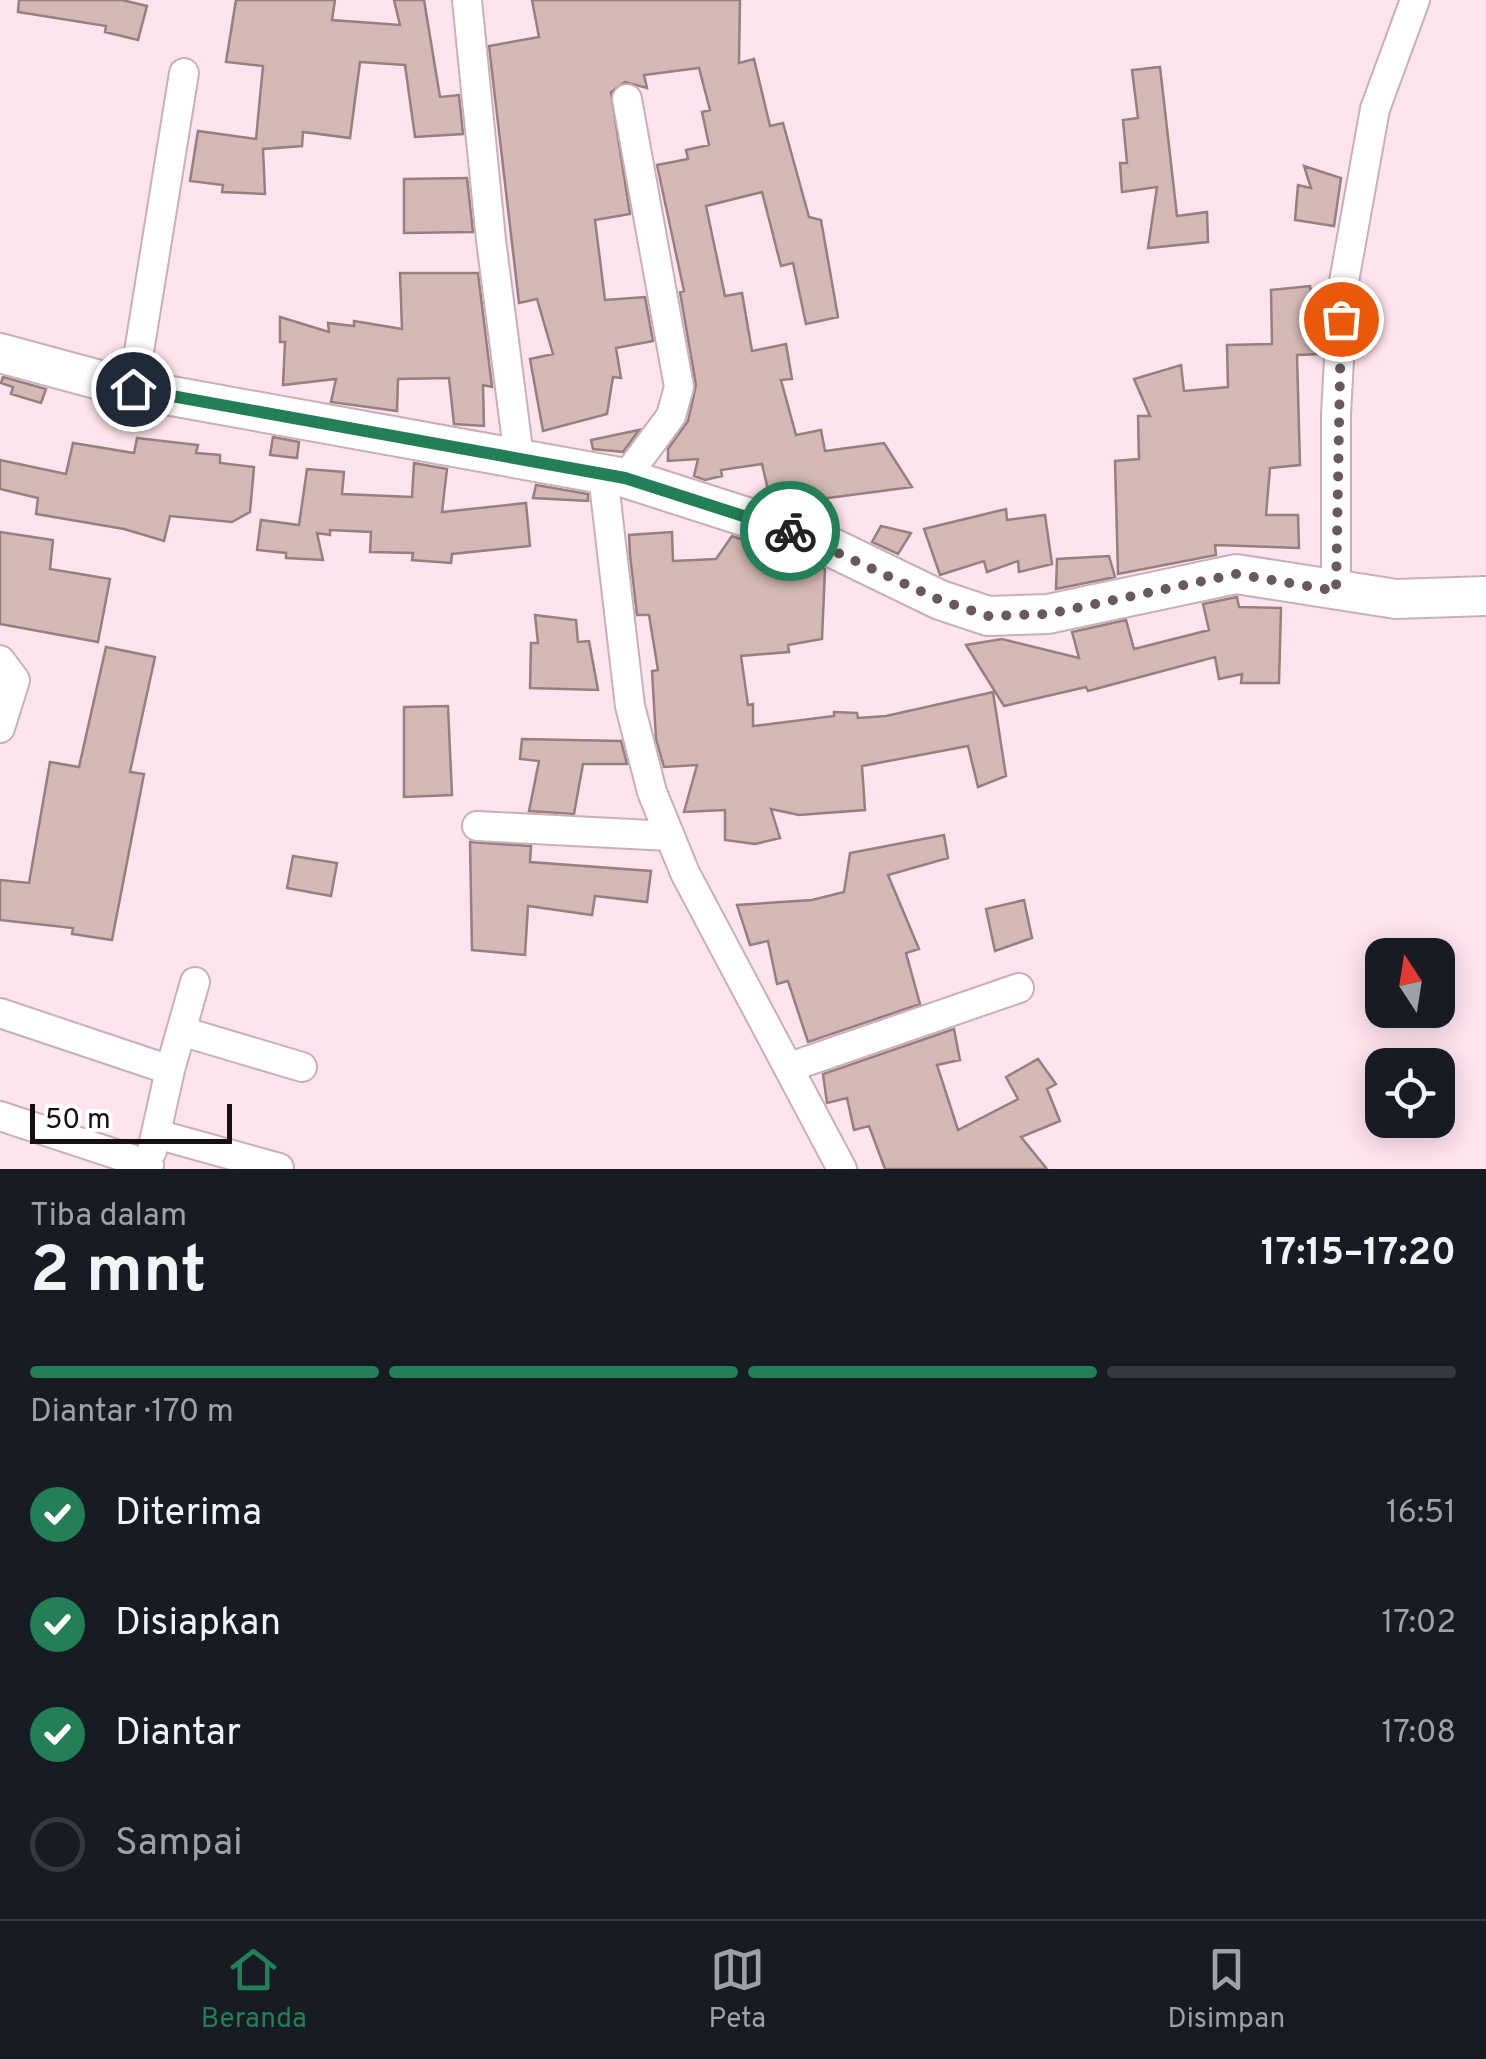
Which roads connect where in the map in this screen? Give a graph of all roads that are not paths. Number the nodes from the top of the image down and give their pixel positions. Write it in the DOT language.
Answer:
graph roads {
  1 [pos="467,0"];
  2 [pos="1415,0"];
  3 [pos="184,74"];
  4 [pos="628,99"];
  5 [pos="0,353"];
  6 [pos="133,389"];
  7 [pos="519,457"];
  8 [pos="614,476"];
  9 [pos="1336,591"];
  10 [pos="1486,596"];
  11 [pos="0,660"];
  12 [pos="0,728"];
  13 [pos="476,826"];
  14 [pos="670,836"];
  15 [pos="194,982"];
  16 [pos="1019,988"];
  17 [pos="0,1013"];
  18 [pos="181,1031"];
  19 [pos="302,1067"];
  20 [pos="790,1067"];
  21 [pos="170,1070"];
  22 [pos="0,1116"];
  23 [pos="156,1134"];
  24 [pos="149,1167"];
  25 [pos="280,1168"];
  26 [pos="842,1169"];
  1 -- 7 [label="street"];
  2 -- 9 [label="street"];
  3 -- 6 [label="street"];
  4 -- 8 [label="street"];
  5 -- 6 [label="street"];
  6 -- 7 [label="street"];
  7 -- 8 [label="street"];
  8 -- 9 [label="street"];
  8 -- 14 [label="street"];
  9 -- 10 [label="street"];
  11 -- 12 [label="street"];
  13 -- 14 [label="street"];
  14 -- 20 [label="street"];
  15 -- 18 [label="street"];
  16 -- 20 [label="street"];
  17 -- 21 [label="street"];
  18 -- 19 [label="street"];
  18 -- 21 [label="street"];
  20 -- 26 [label="street"];
  21 -- 23 [label="street"];
  22 -- 24 [label="street"];
  23 -- 24 [label="street"];
  23 -- 25 [label="street"];
}
